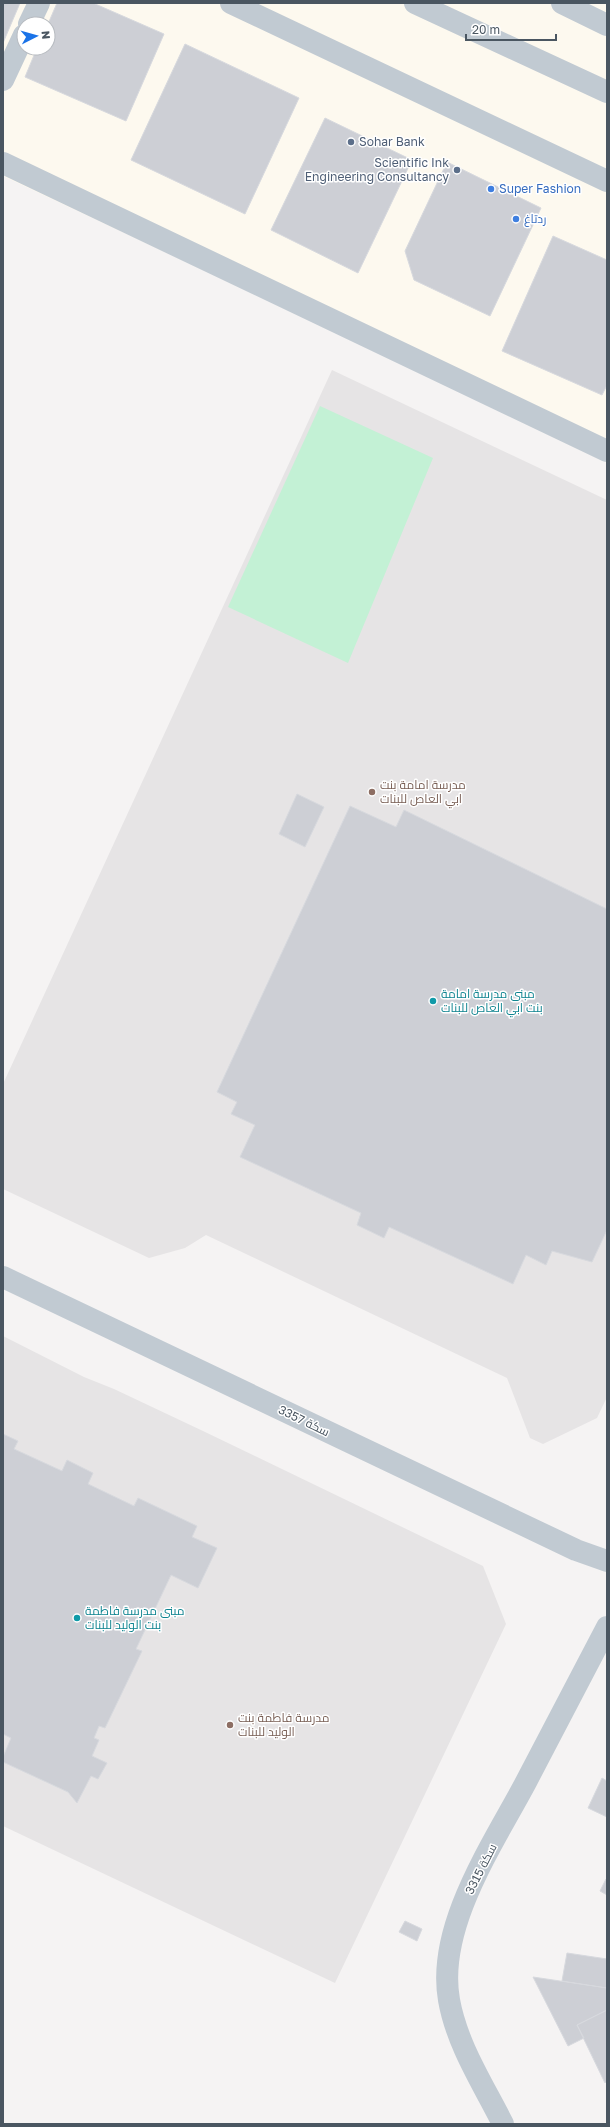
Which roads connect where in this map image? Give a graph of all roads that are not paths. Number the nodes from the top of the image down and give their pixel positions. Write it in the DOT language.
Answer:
graph roads {
  1 [pos="38,3"];
  2 [pos="231,3"];
  3 [pos="415,3"];
  4 [pos="562,3"];
  5 [pos="32,16"];
  6 [pos="607,25"];
  7 [pos="16,52"];
  8 [pos="3,80"];
  9 [pos="607,92"];
  10 [pos="3,163"];
  11 [pos="607,180"];
  12 [pos="607,451"];
  13 [pos="3,1277"];
  14 [pos="607,1561"];
  15 [pos="607,1627"];
  16 [pos="504,2124"];
  1 -- 5 [label="street"];
  2 -- 11 [label="street"];
  3 -- 9 [label="street"];
  4 -- 6 [label="street"];
  7 -- 8 [label="street"];
  10 -- 12 [label="street"];
  13 -- 14 [label="street, سكة 3357"];
  15 -- 16 [label="street, سكة 3315"];
}
